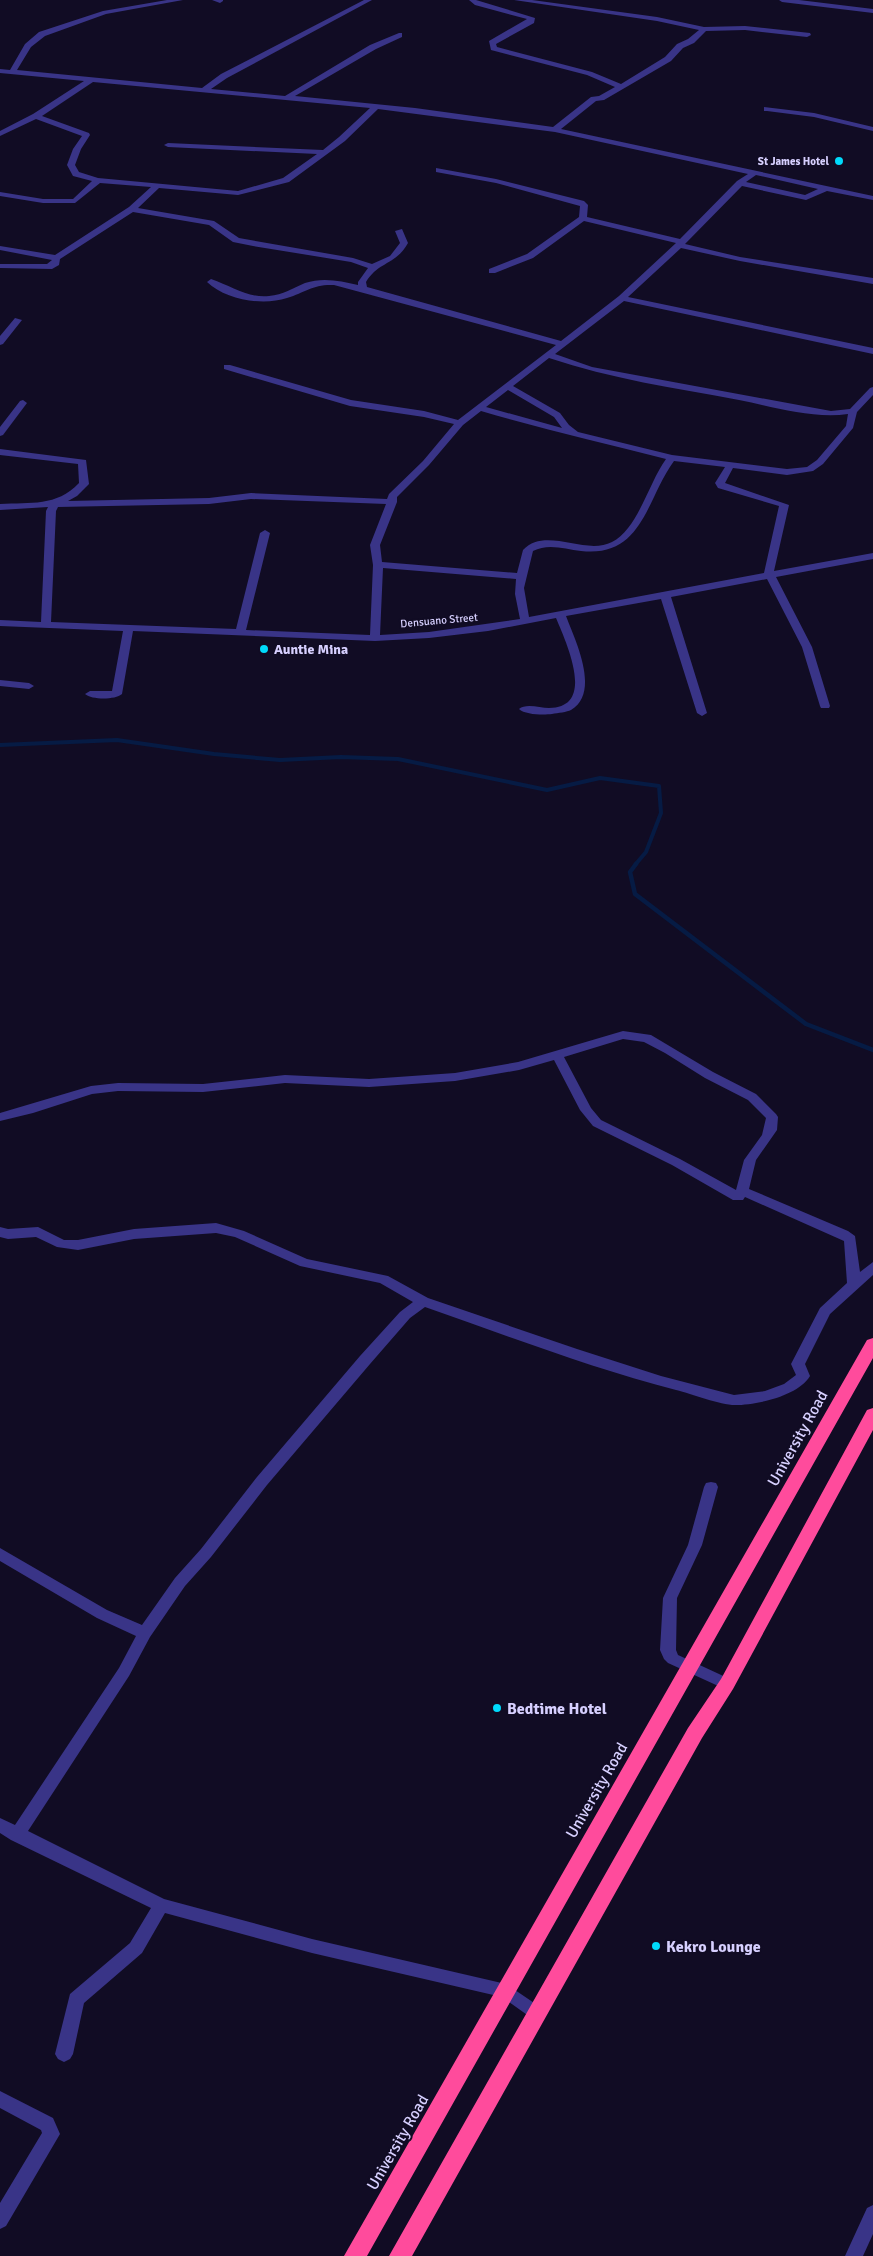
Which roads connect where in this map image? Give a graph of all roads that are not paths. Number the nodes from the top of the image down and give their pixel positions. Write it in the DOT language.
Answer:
graph roads {
  1 [pos="180,0"];
  2 [pos="369,0"];
  3 [pos="472,0"];
  4 [pos="517,0"];
  5 [pos="782,0"];
  6 [pos="873,11"];
  7 [pos="704,28"];
  8 [pos="807,34"];
  9 [pos="399,35"];
  10 [pos="0,71"];
  11 [pos="12,72"];
  12 [pos="92,79"];
  13 [pos="620,86"];
  14 [pos="204,90"];
  15 [pos="285,99"];
  16 [pos="375,107"];
  17 [pos="767,109"];
  18 [pos="36,116"];
  19 [pos="873,129"];
  20 [pos="555,130"];
  21 [pos="0,134"];
  22 [pos="168,145"];
  23 [pos="324,152"];
  24 [pos="440,170"];
  25 [pos="756,172"];
  26 [pos="98,180"];
  27 [pos="740,183"];
  28 [pos="158,185"];
  29 [pos="873,186"];
  30 [pos="828,187"];
  31 [pos="0,194"];
  32 [pos="864,196"];
  33 [pos="873,198"];
  34 [pos="132,209"];
  35 [pos="583,218"];
  36 [pos="399,230"];
  37 [pos="681,244"];
  38 [pos="0,248"];
  39 [pos="56,258"];
  40 [pos="0,266"];
  41 [pos="373,267"];
  42 [pos="492,271"];
  43 [pos="873,281"];
  44 [pos="211,282"];
  45 [pos="363,289"];
  46 [pos="622,298"];
  47 [pos="18,320"];
  48 [pos="0,342"];
  49 [pos="562,344"];
  50 [pos="873,351"];
  51 [pos="548,355"];
  52 [pos="227,367"];
  53 [pos="507,386"];
  54 [pos="873,390"];
  55 [pos="23,403"];
  56 [pos="479,408"];
  57 [pos="853,411"];
  58 [pos="831,414"];
  59 [pos="460,423"];
  60 [pos="850,426"];
  61 [pos="0,433"];
  62 [pos="579,437"];
  63 [pos="0,452"];
  64 [pos="672,458"];
  65 [pos="730,466"];
  66 [pos="392,502"];
  67 [pos="55,504"];
  68 [pos="0,507"];
  69 [pos="265,533"];
  70 [pos="873,556"];
  71 [pos="378,565"];
  72 [pos="770,574"];
  73 [pos="521,576"];
  74 [pos="665,595"];
  75 [pos="560,615"];
  76 [pos="525,620"];
  77 [pos="0,623"];
  78 [pos="46,624"];
  79 [pos="129,627"];
  80 [pos="241,631"];
  81 [pos="375,638"];
  82 [pos="0,683"];
  83 [pos="29,686"];
  84 [pos="90,694"];
  85 [pos="825,706"];
  86 [pos="524,709"];
  87 [pos="702,713"];
  88 [pos="557,1054"];
  89 [pos="0,1117"];
  90 [pos="743,1191"];
  91 [pos="0,1232"];
  92 [pos="873,1267"];
  93 [pos="854,1284"];
  94 [pos="423,1301"];
  95 [pos="869,1350"];
  96 [pos="873,1414"];
  97 [pos="711,1487"];
  98 [pos="0,1554"];
  99 [pos="146,1633"];
  100 [pos="690,1668"];
  101 [pos="727,1684"];
  102 [pos="0,1826"];
  103 [pos="17,1835"];
  104 [pos="161,1905"];
  105 [pos="506,1991"];
  106 [pos="537,2014"];
  107 [pos="64,2054"];
  108 [pos="0,2099"];
  109 [pos="873,2214"];
  110 [pos="0,2220"];
  111 [pos="356,2256"];
  112 [pos="400,2256"];
  113 [pos="854,2256"];
  1 -- 11 [label="street"];
  2 -- 14 [label="street"];
  3 -- 13 [label="street"];
  4 -- 7 [label="street"];
  5 -- 6 [label="street"];
  7 -- 8 [label="street"];
  7 -- 13 [label="street"];
  9 -- 15 [label="street"];
  10 -- 11 [label="street"];
  11 -- 12 [label="street"];
  12 -- 14 [label="street"];
  12 -- 18 [label="street"];
  13 -- 20 [label="street"];
  14 -- 15 [label="street"];
  15 -- 16 [label="street"];
  16 -- 20 [label="street"];
  16 -- 23 [label="street"];
  17 -- 19 [label="street"];
  18 -- 21 [label="street"];
  18 -- 26 [label="street"];
  20 -- 25 [label="street"];
  22 -- 23 [label="street"];
  23 -- 28 [label="street"];
  24 -- 35 [label="street"];
  25 -- 27 [label="street"];
  25 -- 30 [label="street"];
  26 -- 28 [label="street"];
  26 -- 31 [label="street"];
  27 -- 30 [label="street"];
  27 -- 37 [label="street"];
  28 -- 34 [label="street"];
  29 -- 32 [label="street"];
  30 -- 32 [label="street"];
  32 -- 33 [label="street"];
  34 -- 39 [label="street"];
  34 -- 41 [label="street"];
  35 -- 37 [label="street"];
  35 -- 42 [label="street"];
  36 -- 41 [label="street"];
  37 -- 43 [label="street"];
  37 -- 46 [label="street"];
  38 -- 39 [label="street"];
  39 -- 40 [label="street"];
  41 -- 45 [label="street"];
  44 -- 45 [label="street"];
  45 -- 49 [label="street"];
  46 -- 49 [label="street"];
  46 -- 50 [label="street"];
  47 -- 48 [label="street"];
  49 -- 51 [label="street"];
  51 -- 53 [label="street"];
  51 -- 58 [label="street"];
  52 -- 59 [label="street"];
  53 -- 56 [label="street"];
  53 -- 62 [label="street"];
  54 -- 57 [label="street"];
  55 -- 61 [label="street"];
  56 -- 59 [label="street"];
  56 -- 62 [label="street"];
  57 -- 58 [label="street"];
  57 -- 60 [label="street"];
  58 -- 60 [label="street"];
  59 -- 66 [label="street"];
  60 -- 65 [label="street"];
  62 -- 64 [label="street"];
  63 -- 67 [label="street"];
  64 -- 65 [label="street"];
  64 -- 73 [label="street"];
  65 -- 72 [label="street"];
  66 -- 67 [label="street"];
  66 -- 71 [label="street"];
  67 -- 68 [label="street"];
  67 -- 78 [label="street"];
  69 -- 80 [label="street"];
  70 -- 72 [label="street, Densuano Street"];
  71 -- 73 [label="street"];
  71 -- 81 [label="street"];
  72 -- 74 [label="street, Densuano Street"];
  72 -- 85 [label="street"];
  73 -- 76 [label="street"];
  74 -- 75 [label="street, Densuano Street"];
  74 -- 87 [label="street"];
  75 -- 76 [label="street, Densuano Street"];
  75 -- 86 [label="street"];
  76 -- 81 [label="street, Densuano Street"];
  77 -- 78 [label="street, Densuano Street"];
  78 -- 79 [label="street, Densuano Street"];
  79 -- 80 [label="street, Densuano Street"];
  79 -- 84 [label="street"];
  80 -- 81 [label="street, Densuano Street"];
  82 -- 83 [label="street"];
  88 -- 89 [label="street"];
  88 -- 90 [label="street"];
  88 -- 90 [label="street"];
  90 -- 93 [label="street"];
  91 -- 94 [label="street"];
  92 -- 93 [label="street"];
  93 -- 94 [label="street"];
  94 -- 99 [label="street"];
  95 -- 100 [label="highway, University Road"];
  96 -- 101 [label="highway"];
  97 -- 100 [label="street"];
  98 -- 99 [label="street"];
  99 -- 103 [label="street"];
  100 -- 101 [label="street"];
  100 -- 105 [label="highway, University Road"];
  101 -- 106 [label="highway"];
  102 -- 103 [label="street"];
  103 -- 104 [label="street"];
  104 -- 105 [label="street"];
  104 -- 107 [label="street"];
  105 -- 106 [label="street"];
  105 -- 111 [label="highway, University Road"];
  106 -- 112 [label="highway"];
  108 -- 110 [label="street"];
  109 -- 113 [label="street"];
}
